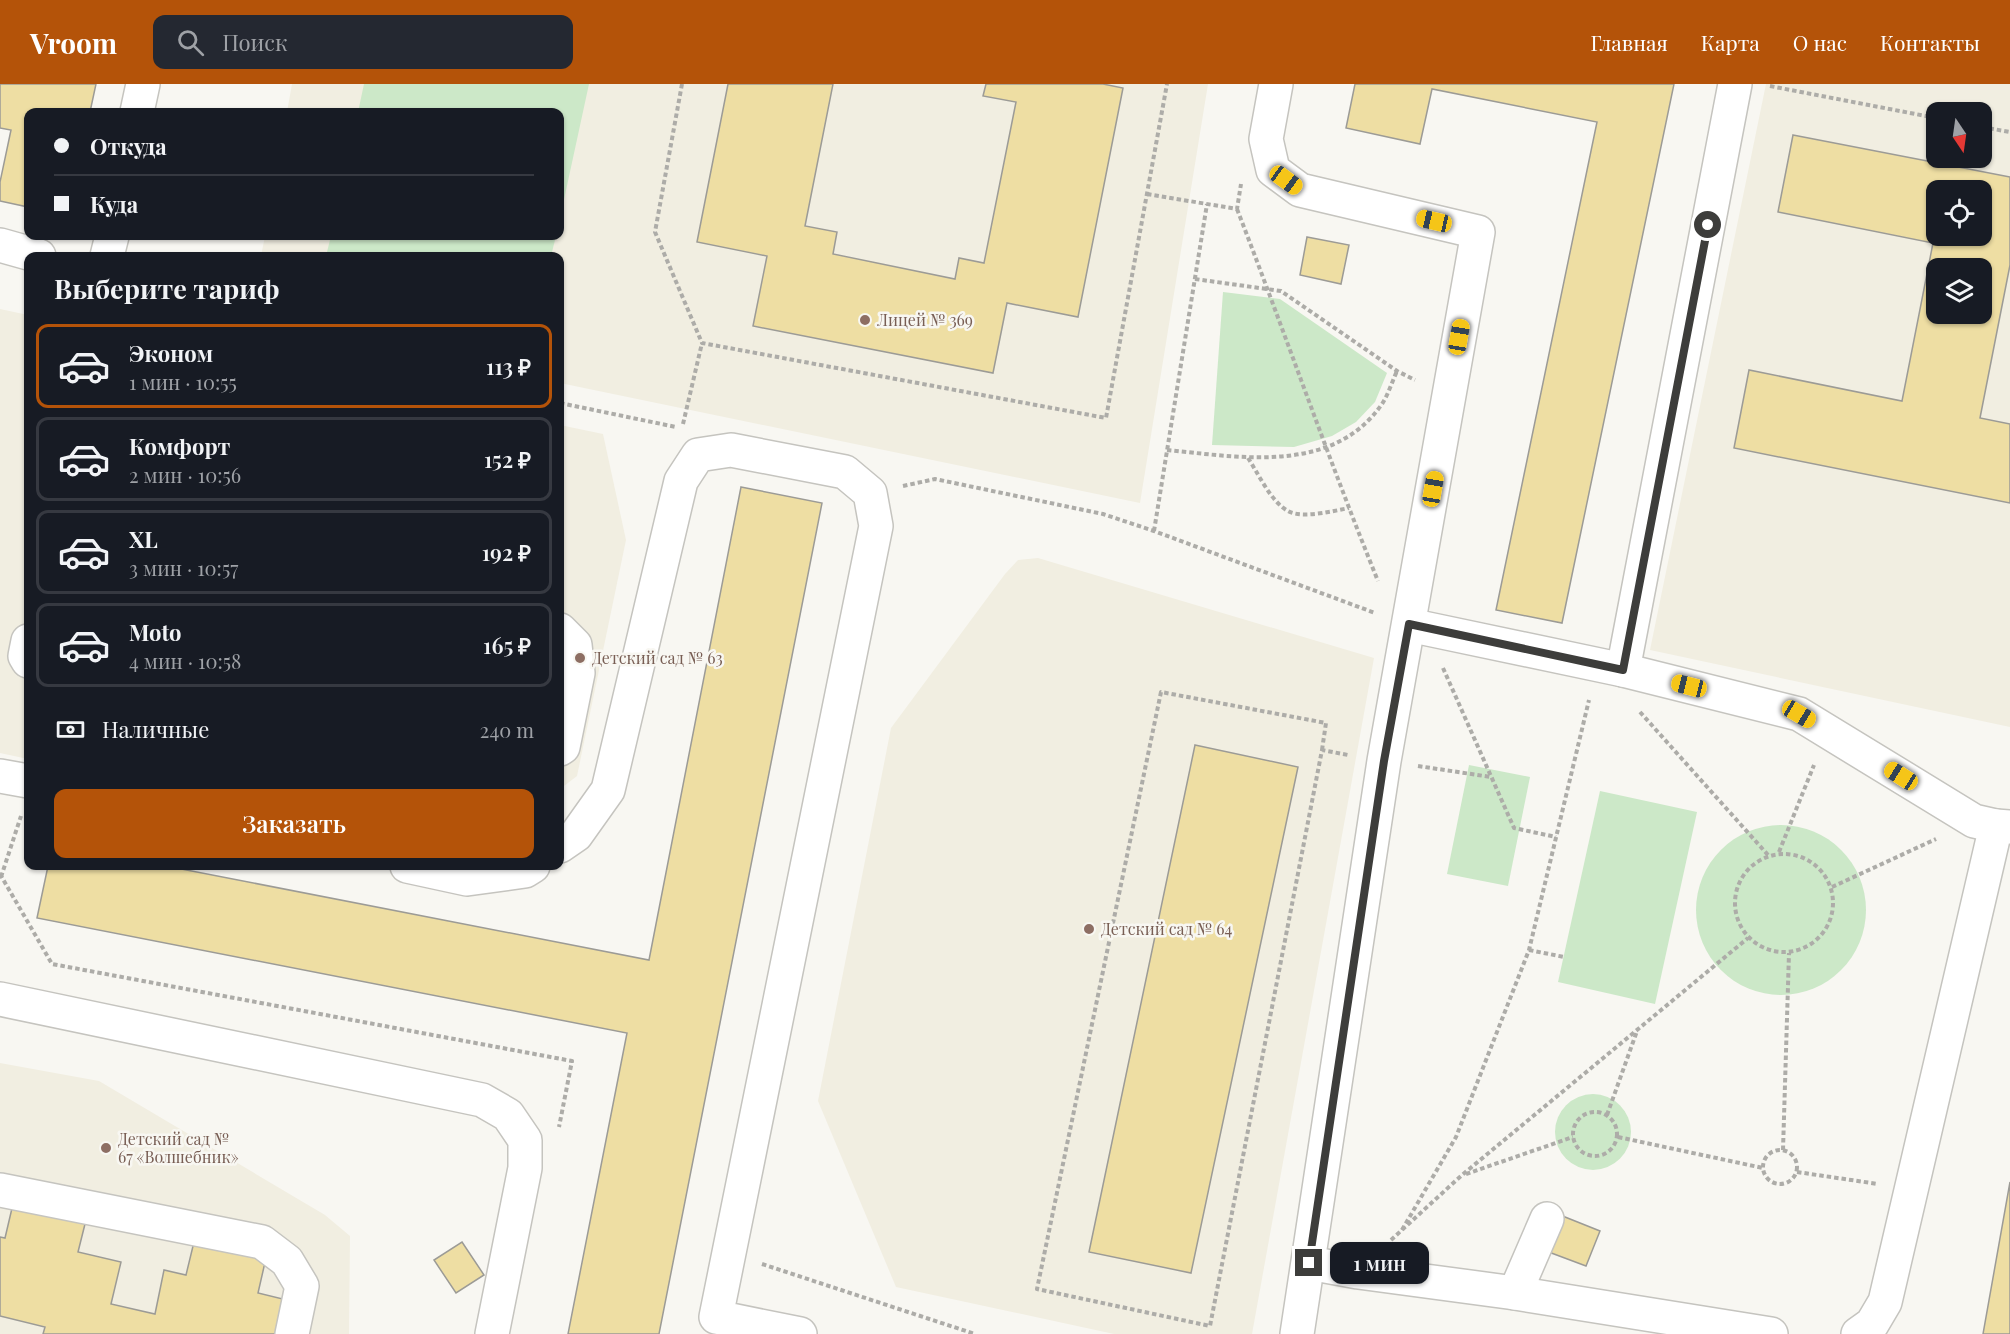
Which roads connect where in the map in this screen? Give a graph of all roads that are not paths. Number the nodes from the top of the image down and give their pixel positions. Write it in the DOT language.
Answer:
graph roads {
  1 [pos="143,84"];
  2 [pos="1276,84"];
  3 [pos="1735,84"];
  4 [pos="138,108"];
  5 [pos="0,245"];
  6 [pos="25,252"];
  7 [pos="1409,624"];
  8 [pos="564,634"];
  9 [pos="1611,667"];
  10 [pos="564,738"];
  11 [pos="0,776"];
  12 [pos="24,780"];
  13 [pos="1994,825"];
  14 [pos="564,843"];
  15 [pos="425,870"];
  16 [pos="526,870"];
  17 [pos="0,999"];
  18 [pos="0,1190"];
  19 [pos="1547,1219"];
  20 [pos="1309,1263"];
  21 [pos="1515,1293"];
  22 [pos="292,1334"];
  23 [pos="492,1334"];
  24 [pos="800,1334"];
  25 [pos="1297,1334"];
  26 [pos="1771,1334"];
  27 [pos="1858,1334"];
  1 -- 4 [label="lane"];
  2 -- 7 [label="lane"];
  3 -- 9 [label="lane"];
  5 -- 6 [label="lane"];
  7 -- 9 [label="lane"];
  7 -- 20 [label="lane"];
  8 -- 10 [label="lane"];
  9 -- 13 [label="lane"];
  11 -- 12 [label="lane"];
  13 -- 27 [label="lane"];
  14 -- 24 [label="lane"];
  15 -- 16 [label="lane"];
  17 -- 23 [label="lane"];
  18 -- 22 [label="lane"];
  19 -- 21 [label="lane"];
  20 -- 21 [label="lane"];
  20 -- 25 [label="lane"];
  21 -- 26 [label="lane"];
}
